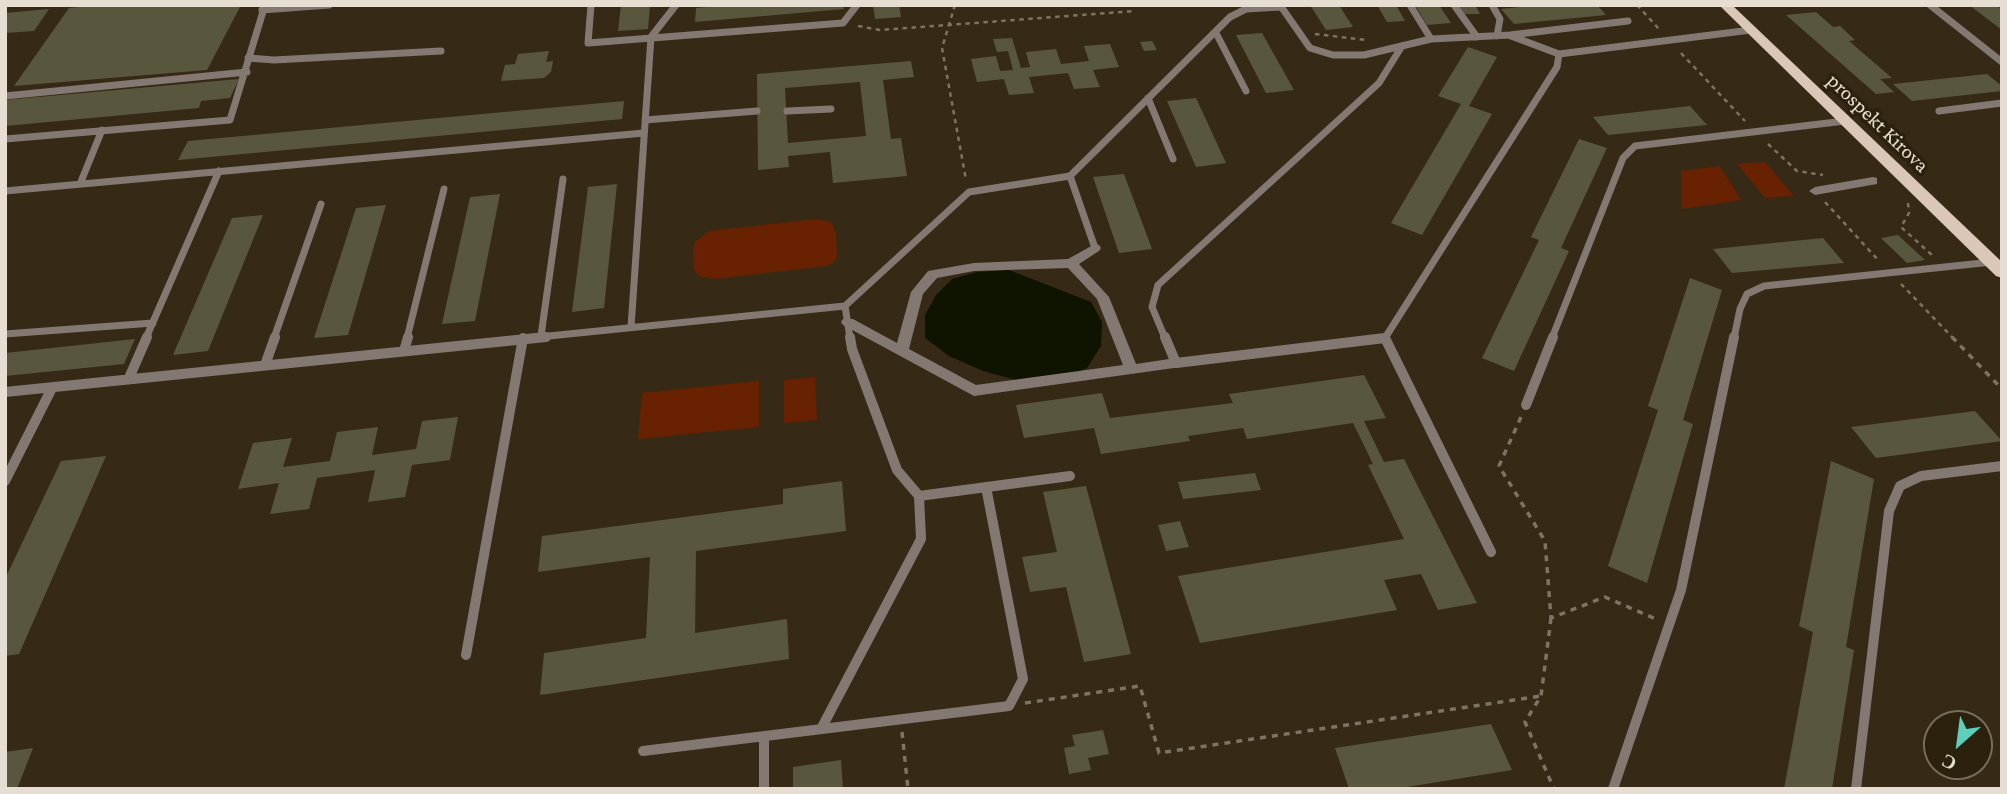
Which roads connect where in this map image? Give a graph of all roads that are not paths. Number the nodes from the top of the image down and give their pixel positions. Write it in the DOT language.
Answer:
graph roads {
  1 [pos="329,5"];
  2 [pos="591,5"];
  3 [pos="676,5"];
  4 [pos="858,5"];
  5 [pos="1410,5"];
  6 [pos="1454,5"];
  7 [pos="1492,5"];
  8 [pos="1725,5"];
  9 [pos="1930,5"];
  10 [pos="1280,6"];
  11 [pos="264,8"];
  12 [pos="1628,21"];
  13 [pos="1751,30"];
  14 [pos="1216,33"];
  15 [pos="1497,36"];
  16 [pos="1510,36"];
  17 [pos="651,37"];
  18 [pos="1477,37"];
  19 [pos="1431,39"];
  20 [pos="1402,46"];
  21 [pos="441,51"];
  22 [pos="1559,54"];
  23 [pos="248,58"];
  24 [pos="2002,62"];
  25 [pos="247,72"];
  26 [pos="1246,91"];
  27 [pos="5,96"];
  28 [pos="1148,98"];
  29 [pos="2002,103"];
  30 [pos="831,109"];
  31 [pos="757,111"];
  32 [pos="787,111"];
  33 [pos="1940,111"];
  34 [pos="645,120"];
  35 [pos="1845,121"];
  36 [pos="102,130"];
  37 [pos="644,133"];
  38 [pos="6,139"];
  39 [pos="1174,159"];
  40 [pos="219,171"];
  41 [pos="1070,176"];
  42 [pos="563,179"];
  43 [pos="1873,181"];
  44 [pos="80,184"];
  45 [pos="444,189"];
  46 [pos="5,191"];
  47 [pos="1815,191"];
  48 [pos="321,204"];
  49 [pos="1095,248"];
  50 [pos="1071,263"];
  51 [pos="1997,267"];
  52 [pos="845,306"];
  53 [pos="848,322"];
  54 [pos="153,323"];
  55 [pos="631,327"];
  56 [pos="5,334"];
  57 [pos="541,336"];
  58 [pos="523,338"];
  59 [pos="1385,338"];
  60 [pos="404,351"];
  61 [pos="902,351"];
  62 [pos="1176,363"];
  63 [pos="265,365"];
  64 [pos="1131,369"];
  65 [pos="128,378"];
  66 [pos="52,388"];
  67 [pos="5,392"];
  68 [pos="1526,405"];
  69 [pos="19,454"];
  70 [pos="5,455"];
  71 [pos="2002,466"];
  72 [pos="1070,476"];
  73 [pos="5,481"];
  74 [pos="986,487"];
  75 [pos="919,496"];
  76 [pos="1491,552"];
  77 [pos="466,655"];
  78 [pos="821,729"];
  79 [pos="764,737"];
  80 [pos="643,751"];
  81 [pos="764,789"];
  82 [pos="1613,789"];
  83 [pos="1856,789"];
  1 -- 11 [label="lane"];
  2 -- 17 [label="lane"];
  3 -- 17 [label="lane"];
  4 -- 17 [label="lane"];
  5 -- 19 [label="lane"];
  6 -- 18 [label="lane"];
  7 -- 15 [label="lane"];
  8 -- 13 [label="main road, prospekt Kirova"];
  9 -- 24 [label="lane"];
  10 -- 14 [label="lane"];
  10 -- 20 [label="lane"];
  11 -- 23 [label="lane"];
  12 -- 16 [label="lane"];
  13 -- 22 [label="lane"];
  13 -- 35 [label="main road, prospekt Kirova"];
  14 -- 26 [label="lane"];
  14 -- 28 [label="lane"];
  15 -- 16 [label="lane"];
  15 -- 18 [label="lane"];
  16 -- 22 [label="lane"];
  17 -- 34 [label="lane"];
  18 -- 19 [label="lane"];
  19 -- 20 [label="lane"];
  20 -- 62 [label="lane"];
  21 -- 23 [label="lane"];
  22 -- 59 [label="lane"];
  23 -- 25 [label="lane"];
  25 -- 27 [label="lane"];
  25 -- 36 [label="lane"];
  28 -- 39 [label="lane"];
  28 -- 41 [label="lane"];
  29 -- 33 [label="lane"];
  30 -- 32 [label="lane"];
  31 -- 34 [label="lane"];
  34 -- 37 [label="lane"];
  35 -- 51 [label="main road, prospekt Kirova"];
  35 -- 68 [label="lane"];
  36 -- 38 [label="lane"];
  36 -- 44 [label="lane"];
  37 -- 40 [label="lane"];
  37 -- 55 [label="lane"];
  40 -- 44 [label="lane"];
  40 -- 54 [label="lane"];
  41 -- 49 [label="lane"];
  41 -- 52 [label="lane"];
  42 -- 57 [label="lane"];
  43 -- 47 [label="street"];
  44 -- 46 [label="lane"];
  45 -- 60 [label="lane"];
  48 -- 63 [label="lane"];
  49 -- 50 [label="street"];
  50 -- 61 [label="street"];
  50 -- 64 [label="street"];
  51 -- 82 [label="lane"];
  52 -- 53 [label="lane"];
  52 -- 55 [label="lane"];
  53 -- 61 [label="street"];
  53 -- 75 [label="lane"];
  54 -- 56 [label="lane"];
  54 -- 65 [label="lane"];
  55 -- 57 [label="lane"];
  57 -- 58 [label="lane"];
  58 -- 60 [label="lane"];
  58 -- 77 [label="lane"];
  59 -- 62 [label="lane"];
  59 -- 76 [label="lane"];
  60 -- 63 [label="lane"];
  61 -- 64 [label="street"];
  62 -- 64 [label="street"];
  63 -- 65 [label="lane"];
  65 -- 66 [label="lane"];
  66 -- 67 [label="lane"];
  66 -- 69 [label="lane"];
  69 -- 70 [label="lane"];
  69 -- 73 [label="lane"];
  71 -- 83 [label="lane"];
  72 -- 74 [label="lane"];
  74 -- 75 [label="lane"];
  74 -- 78 [label="lane"];
  75 -- 78 [label="lane"];
  78 -- 79 [label="lane"];
  79 -- 80 [label="lane"];
  79 -- 81 [label="lane"];
}
